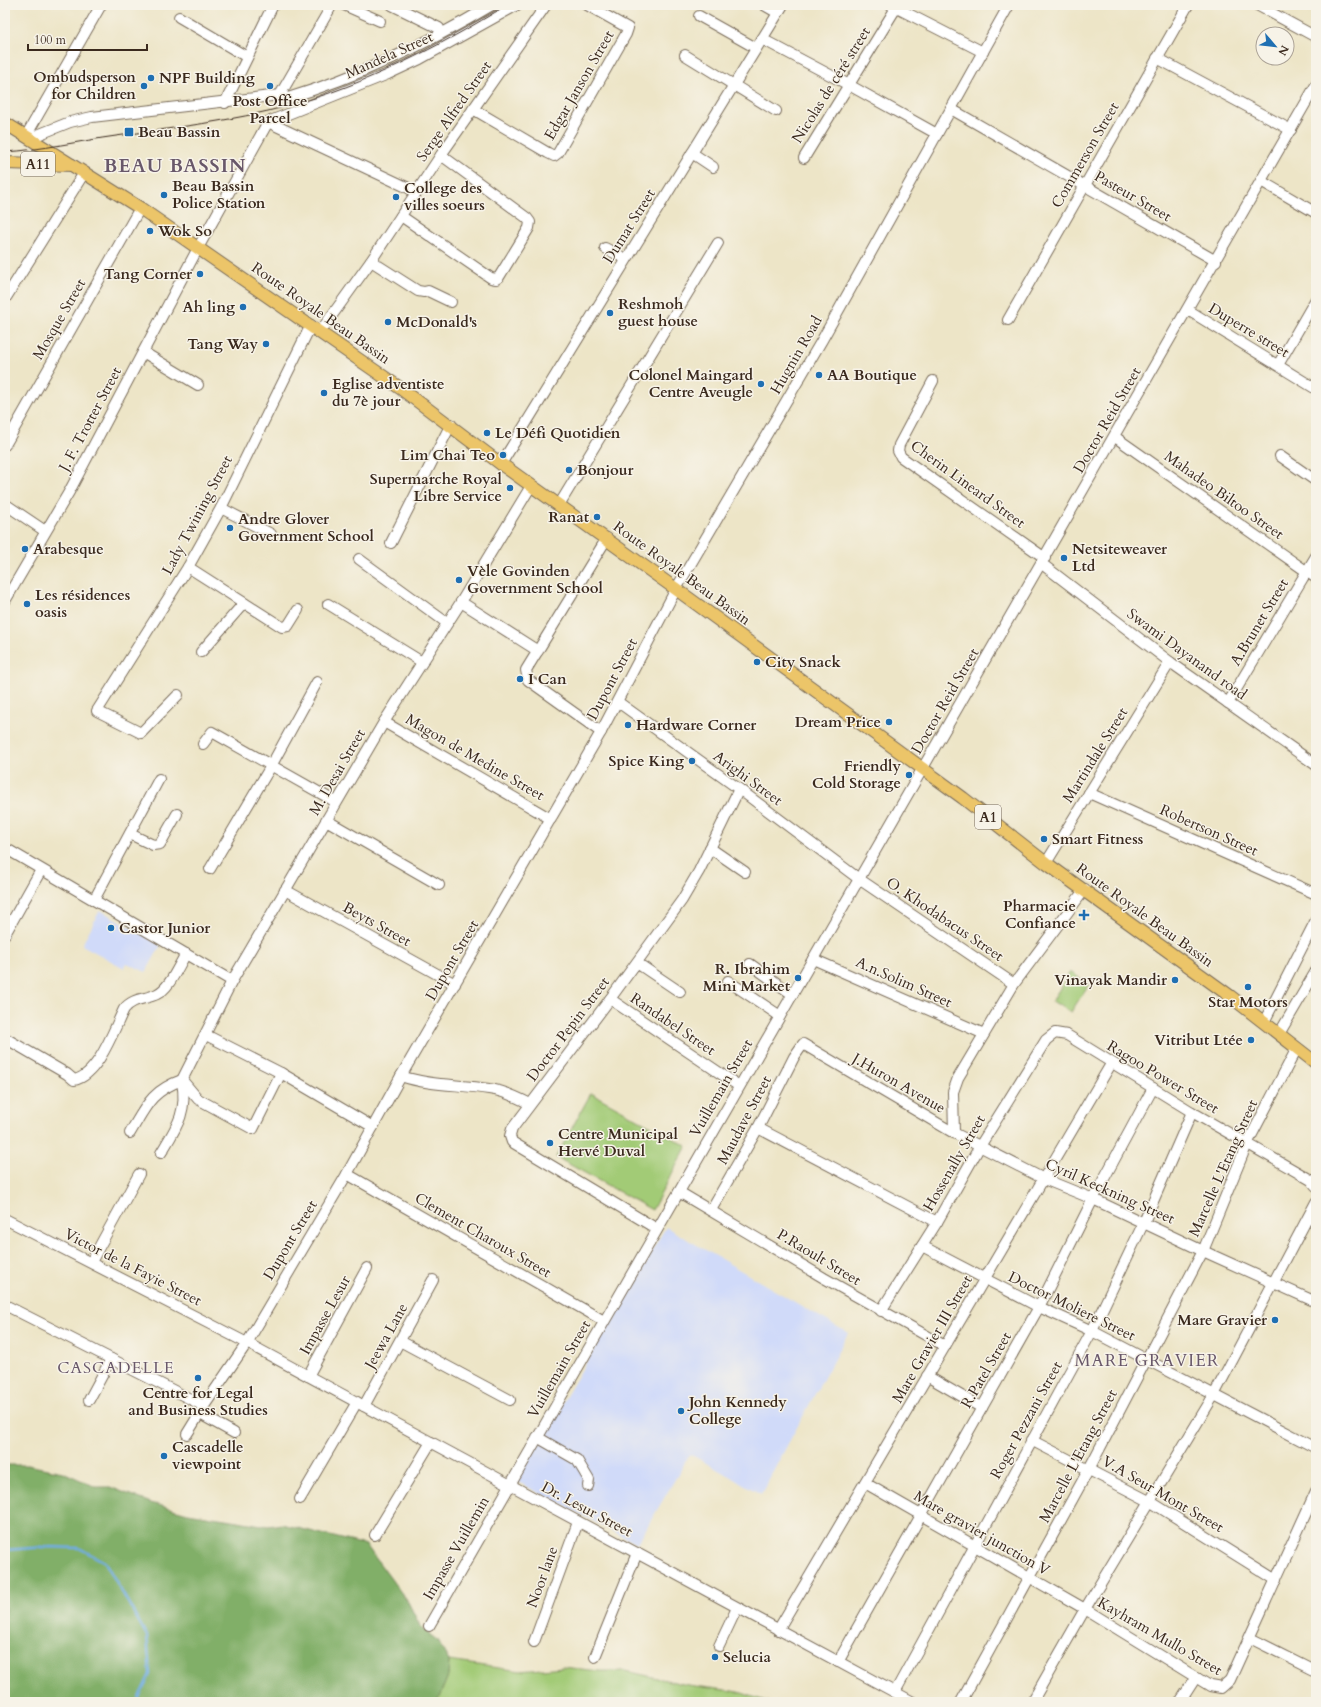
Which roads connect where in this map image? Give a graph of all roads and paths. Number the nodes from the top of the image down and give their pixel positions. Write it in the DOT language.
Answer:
graph roads {
  1 [pos="100,5"];
  2 [pos="273,5"];
  3 [pos="332,5"];
  4 [pos="344,5"];
  5 [pos="392,5"];
  6 [pos="492,5"];
  7 [pos="517,5"];
  8 [pos="546,5"];
  9 [pos="587,5"];
  10 [pos="764,5"];
  11 [pos="1009,5"];
  12 [pos="1188,5"];
  13 [pos="1257,5"];
  14 [pos="894,6"];
  15 [pos="780,9"];
  16 [pos="699,16"];
  17 [pos="179,18"];
  18 [pos="380,21"];
  19 [pos="439,28"];
  20 [pos="1316,37"];
  21 [pos="759,44"];
  22 [pos="983,52"];
  23 [pos="685,55"];
  24 [pos="248,57"];
  25 [pos="1157,58"];
  26 [pos="849,85"];
  27 [pos="1316,85"];
  28 [pos="733,86"];
  29 [pos="280,95"];
  30 [pos="224,103"];
  31 [pos="473,109"];
  32 [pos="951,109"];
  33 [pos="776,111"];
  34 [pos="268,122"];
  35 [pos="10,126"];
  36 [pos="1291,130"];
  37 [pos="937,134"];
  38 [pos="28,137"];
  39 [pos="692,153"];
  40 [pos="441,155"];
  41 [pos="804,158"];
  42 [pos="5,163"];
  43 [pos="72,165"];
  44 [pos="713,167"];
  45 [pos="84,173"];
  46 [pos="1261,181"];
  47 [pos="1085,186"];
  48 [pos="417,192"];
  49 [pos="140,208"];
  50 [pos="1316,213"];
  51 [pos="401,216"];
  52 [pos="718,243"];
  53 [pos="198,248"];
  54 [pos="605,248"];
  55 [pos="626,259"];
  56 [pos="1216,260"];
  57 [pos="371,261"];
  58 [pos="5,299"];
  59 [pos="1316,299"];
  60 [pos="451,302"];
  61 [pos="1188,310"];
  62 [pos="1008,320"];
  63 [pos="315,329"];
  64 [pos="143,352"];
  65 [pos="1278,365"];
  66 [pos="933,381"];
  67 [pos="198,385"];
  68 [pos="1316,388"];
  69 [pos="451,424"];
  70 [pos="1115,437"];
  71 [pos="5,445"];
  72 [pos="1280,456"];
  73 [pos="501,464"];
  74 [pos="1316,481"];
  75 [pos="531,486"];
  76 [pos="5,504"];
  77 [pos="559,505"];
  78 [pos="220,508"];
  79 [pos="46,531"];
  80 [pos="271,534"];
  81 [pos="607,538"];
  82 [pos="391,542"];
  83 [pos="1316,556"];
  84 [pos="359,559"];
  85 [pos="1044,561"];
  86 [pos="188,567"];
  87 [pos="1306,572"];
  88 [pos="1316,578"];
  89 [pos="676,589"];
  90 [pos="5,601"];
  91 [pos="461,602"];
  92 [pos="244,603"];
  93 [pos="328,604"];
  94 [pos="298,610"];
  95 [pos="447,623"];
  96 [pos="538,651"];
  97 [pos="201,652"];
  98 [pos="422,662"];
  99 [pos="1170,662"];
  100 [pos="317,682"];
  101 [pos="178,695"];
  102 [pos="618,702"];
  103 [pos="1228,702"];
  104 [pos="384,722"];
  105 [pos="601,732"];
  106 [pos="204,744"];
  107 [pos="1316,765"];
  108 [pos="271,766"];
  109 [pos="922,769"];
  110 [pos="159,779"];
  111 [pos="739,789"];
  112 [pos="1089,793"];
  113 [pos="336,802"];
  114 [pos="177,814"];
  115 [pos="326,820"];
  116 [pos="550,820"];
  117 [pos="130,834"];
  118 [pos="5,848"];
  119 [pos="710,848"];
  120 [pos="1046,863"];
  121 [pos="210,869"];
  122 [pos="41,870"];
  123 [pos="746,872"];
  124 [pos="858,879"];
  125 [pos="440,885"];
  126 [pos="1085,889"];
  127 [pos="285,890"];
  128 [pos="1316,894"];
  129 [pos="94,900"];
  130 [pos="1316,920"];
  131 [pos="6,927"];
  132 [pos="186,954"];
  133 [pos="813,959"];
  134 [pos="637,963"];
  135 [pos="750,964"];
  136 [pos="1316,971"];
  137 [pos="232,981"];
  138 [pos="728,981"];
  139 [pos="455,984"];
  140 [pos="1014,984"];
  141 [pos="680,992"];
  142 [pos="792,994"];
  143 [pos="610,999"];
  144 [pos="780,1016"];
  145 [pos="1264,1022"];
  146 [pos="1055,1033"];
  147 [pos="984,1034"];
  148 [pos="1279,1034"];
  149 [pos="206,1035"];
  150 [pos="5,1038"];
  151 [pos="803,1044"];
  152 [pos="1297,1048"];
  153 [pos="1316,1063"];
  154 [pos="1111,1064"];
  155 [pos="280,1073"];
  156 [pos="401,1076"];
  157 [pos="182,1080"];
  158 [pos="739,1086"];
  159 [pos="1153,1088"];
  160 [pos="530,1104"];
  161 [pos="1192,1112"];
  162 [pos="373,1127"];
  163 [pos="758,1128"];
  164 [pos="130,1133"];
  165 [pos="954,1133"];
  166 [pos="1247,1144"];
  167 [pos="980,1146"];
  168 [pos="161,1153"];
  169 [pos="139,1174"];
  170 [pos="347,1174"];
  171 [pos="1044,1178"];
  172 [pos="1316,1186"];
  173 [pos="679,1192"];
  174 [pos="1093,1199"];
  175 [pos="1316,1202"];
  176 [pos="711,1210"];
  177 [pos="5,1219"];
  178 [pos="937,1222"];
  179 [pos="1144,1222"];
  180 [pos="657,1229"];
  181 [pos="922,1246"];
  182 [pos="1203,1251"];
  183 [pos="91,1262"];
  184 [pos="367,1268"];
  185 [pos="985,1279"];
  186 [pos="433,1280"];
  187 [pos="1273,1283"];
  188 [pos="1316,1302"];
  189 [pos="5,1305"];
  190 [pos="1039,1307"];
  191 [pos="880,1311"];
  192 [pos="604,1321"];
  193 [pos="1092,1331"];
  194 [pos="400,1341"];
  195 [pos="247,1343"];
  196 [pos="945,1346"];
  197 [pos="111,1359"];
  198 [pos="1146,1359"];
  199 [pos="308,1376"];
  200 [pos="927,1376"];
  201 [pos="1214,1395"];
  202 [pos="89,1400"];
  203 [pos="510,1400"];
  204 [pos="361,1404"];
  205 [pos="982,1408"];
  206 [pos="202,1410"];
  207 [pos="234,1433"];
  208 [pos="187,1434"];
  209 [pos="538,1437"];
  210 [pos="1031,1440"];
  211 [pos="431,1442"];
  212 [pos="1316,1448"];
  213 [pos="1089,1469"];
  214 [pos="865,1483"];
  215 [pos="510,1485"];
  216 [pos="588,1486"];
  217 [pos="1316,1491"];
  218 [pos="300,1499"];
  219 [pos="1151,1502"];
  220 [pos="920,1516"];
  221 [pos="578,1522"];
  222 [pos="375,1535"];
  223 [pos="974,1546"];
  224 [pos="637,1553"];
  225 [pos="1031,1578"];
  226 [pos="1276,1580"];
  227 [pos="737,1608"];
  228 [pos="1085,1609"];
  229 [pos="429,1626"];
  230 [pos="778,1630"];
  231 [pos="1250,1638"];
  232 [pos="534,1642"];
  233 [pos="719,1646"];
  234 [pos="595,1657"];
  235 [pos="838,1662"];
  236 [pos="1316,1671"];
  237 [pos="1196,1677"];
  238 [pos="895,1692"];
  239 [pos="912,1702"];
  240 [pos="961,1702"];
  241 [pos="1032,1702"];
  242 [pos="1180,1702"];
  1 -- 38 [label="street"];
  2 -- 24 [label="street"];
  3 -- 29 [label="street"];
  4 -- 18 [label="street"];
  5 -- 19 [label="street"];
  6 -- 29 [label="street"];
  7 -- 34 [label="street, Mandela Street"];
  8 -- 31 [label="street, Serge Alfred Street"];
  9 -- 31 [label="street, Edgar Janson Street"];
  10 -- 15 [label="street"];
  11 -- 22 [label="street"];
  12 -- 25 [label="street, Commerson Street"];
  13 -- 20 [label="street"];
  14 -- 22 [label="street"];
  14 -- 26 [label="street, Nicolas de céré street"];
  15 -- 21 [label="street, Dumat Street"];
  16 -- 21 [label="street"];
  17 -- 24 [label="street"];
  21 -- 26 [label="street"];
  21 -- 28 [label="street, Dumat Street"];
  22 -- 32 [label="street"];
  23 -- 28 [label="street"];
  24 -- 30 [label="street"];
  25 -- 36 [label="street"];
  25 -- 47 [label="street, Commerson Street"];
  26 -- 37 [label="street"];
  26 -- 41 [label="street, Nicolas de céré street"];
  27 -- 36 [label="street, Doctor Reid Street"];
  28 -- 33 [label="street"];
  28 -- 39 [label="street, Dumat Street"];
  29 -- 30 [label="street"];
  30 -- 38 [label="street"];
  31 -- 40 [label="street, Serge Alfred Street"];
  32 -- 37 [label="street, Hugnin Road"];
  32 -- 47 [label="street, Pasteur Street"];
  34 -- 48 [label="street"];
  34 -- 53 [label="street, J. F. Trotter Street"];
  35 -- 38 [label="main road, Route Royale Beau Bassin / A1"];
  36 -- 46 [label="street, Doctor Reid Street"];
  37 -- 89 [label="street, Hugnin Road"];
  38 -- 43 [label="main road, Route Royale Beau Bassin / A1"];
  39 -- 44 [label="street"];
  39 -- 55 [label="street, Dumat Street"];
  40 -- 48 [label="street, Serge Alfred Street"];
  40 -- 51 [label="street"];
  42 -- 43 [label="main road, A11"];
  43 -- 45 [label="main road, Route Royale Beau Bassin / A1"];
  45 -- 49 [label="main road, Route Royale Beau Bassin / A1"];
  45 -- 58 [label="street"];
  46 -- 50 [label="street"];
  46 -- 56 [label="street, Doctor Reid Street"];
  47 -- 56 [label="street, Pasteur Street"];
  47 -- 62 [label="street, Commerson Street"];
  48 -- 51 [label="street, Serge Alfred Street"];
  49 -- 53 [label="main road, Route Royale Beau Bassin / A1"];
  49 -- 71 [label="street, Mosque Street"];
  51 -- 57 [label="street, Serge Alfred Street"];
  52 -- 77 [label="street"];
  53 -- 63 [label="main road, Route Royale Beau Bassin / A1"];
  53 -- 64 [label="street, J. F. Trotter Street"];
  54 -- 55 [label="street"];
  55 -- 73 [label="street, Dumat Street"];
  56 -- 61 [label="street, Doctor Reid Street"];
  57 -- 60 [label="street"];
  57 -- 63 [label="street, Serge Alfred Street"];
  59 -- 65 [label="street"];
  61 -- 65 [label="street, Duperre street"];
  61 -- 70 [label="street, Doctor Reid Street"];
  63 -- 69 [label="main road, Route Royale Beau Bassin / A1"];
  63 -- 78 [label="street, Lady Twining Street"];
  64 -- 67 [label="street"];
  64 -- 79 [label="street, J. F. Trotter Street"];
  65 -- 68 [label="street, Duperre street"];
  66 -- 85 [label="street, Cherin Lineard Street"];
  69 -- 73 [label="main road, Route Royale Beau Bassin / A1"];
  69 -- 82 [label="street"];
  70 -- 85 [label="street, Doctor Reid Street"];
  70 -- 87 [label="street, Mahadeo Biltoo Street"];
  72 -- 74 [label="street"];
  73 -- 75 [label="main road, Route Royale Beau Bassin / A1"];
  75 -- 77 [label="main road, Route Royale Beau Bassin / A1"];
  75 -- 91 [label="street, M. Desai Street"];
  76 -- 79 [label="street"];
  77 -- 81 [label="main road, Route Royale Beau Bassin / A1"];
  78 -- 80 [label="street"];
  78 -- 86 [label="street, Lady Twining Street"];
  79 -- 90 [label="street, J. F. Trotter Street"];
  81 -- 89 [label="main road, Route Royale Beau Bassin / A1"];
  81 -- 96 [label="street"];
  83 -- 87 [label="street, A.Brunet Street"];
  84 -- 95 [label="street"];
  85 -- 99 [label="street, Swami Dayanand road"];
  85 -- 109 [label="street, Doctor Reid Street"];
  86 -- 92 [label="street"];
  86 -- 101 [label="street, Lady Twining Street"];
  87 -- 88 [label="street, Mahadeo Biltoo Street"];
  87 -- 103 [label="street, A.Brunet Street"];
  89 -- 102 [label="street, Dupont Street"];
  89 -- 109 [label="main road, Route Royale Beau Bassin / A1"];
  91 -- 95 [label="street, M. Desai Street"];
  91 -- 96 [label="street"];
  92 -- 94 [label="street"];
  92 -- 97 [label="street"];
  93 -- 98 [label="street"];
  95 -- 98 [label="street, M. Desai Street"];
  96 -- 105 [label="street"];
  98 -- 104 [label="street, M. Desai Street"];
  99 -- 103 [label="street, Swami Dayanand road"];
  99 -- 112 [label="street, Martindale Street"];
  100 -- 108 [label="street"];
  102 -- 105 [label="street, Dupont Street"];
  102 -- 111 [label="street, Arighi Street"];
  103 -- 107 [label="street, Swami Dayanand road"];
  104 -- 113 [label="street, M. Desai Street"];
  104 -- 116 [label="street, Magon de Medine Street"];
  105 -- 116 [label="street, Dupont Street"];
  106 -- 108 [label="street"];
  108 -- 113 [label="street"];
  108 -- 121 [label="street"];
  109 -- 120 [label="main road, Route Royale Beau Bassin / A1"];
  109 -- 124 [label="street, Vuillemain Street"];
  110 -- 117 [label="street"];
  111 -- 119 [label="street, Doctor Pepin Street"];
  111 -- 124 [label="street, Arighi Street"];
  112 -- 120 [label="street, Martindale Street"];
  112 -- 128 [label="street, Robertson Street"];
  113 -- 115 [label="street, M. Desai Street"];
  114 -- 117 [label="street"];
  115 -- 125 [label="street"];
  115 -- 127 [label="street, M. Desai Street"];
  116 -- 139 [label="street, Dupont Street"];
  117 -- 129 [label="street"];
  118 -- 122 [label="street"];
  119 -- 123 [label="street"];
  119 -- 134 [label="street, Doctor Pepin Street"];
  120 -- 126 [label="main road, Route Royale Beau Bassin / A1"];
  122 -- 129 [label="street"];
  122 -- 131 [label="street"];
  124 -- 133 [label="street, Vuillemain Street"];
  124 -- 140 [label="street, O. Khodabacus Street"];
  126 -- 140 [label="street"];
  126 -- 145 [label="main road, Route Royale Beau Bassin / A1"];
  127 -- 137 [label="street, M. Desai Street"];
  127 -- 139 [label="street, Beyts Street"];
  129 -- 132 [label="street"];
  130 -- 145 [label="street"];
  132 -- 137 [label="street"];
  132 -- 150 [label="street"];
  133 -- 142 [label="street, Vuillemain Street"];
  133 -- 147 [label="street, A.n.Solim Street"];
  134 -- 141 [label="street"];
  134 -- 143 [label="street, Doctor Pepin Street"];
  135 -- 142 [label="street"];
  136 -- 148 [label="street"];
  137 -- 149 [label="street, M. Desai Street"];
  138 -- 144 [label="street"];
  139 -- 156 [label="street, Dupont Street"];
  140 -- 147 [label="street"];
  142 -- 144 [label="street, Vuillemain Street"];
  143 -- 158 [label="street, Randabel Street"];
  143 -- 160 [label="street, Doctor Pepin Street"];
  144 -- 158 [label="street, Vuillemain Street"];
  145 -- 148 [label="main road, Route Royale Beau Bassin / A1"];
  146 -- 154 [label="street, Ragoo Power Street"];
  146 -- 167 [label="street, Hossenally Street"];
  147 -- 165 [label="street"];
  148 -- 152 [label="main road, Route Royale Beau Bassin / A1"];
  149 -- 155 [label="street"];
  149 -- 157 [label="street, M. Desai Street"];
  151 -- 163 [label="street, Maudave Street"];
  151 -- 165 [label="street, J.Huron Avenue"];
  152 -- 153 [label="main road, Route Royale Beau Bassin / A1"];
  152 -- 166 [label="street, Marcelle L'Etang Street"];
  154 -- 159 [label="street, Ragoo Power Street"];
  154 -- 171 [label="street, Mare Gravier III Street"];
  155 -- 157 [label="street"];
  155 -- 162 [label="street"];
  156 -- 160 [label="street"];
  156 -- 162 [label="street, Dupont Street"];
  157 -- 164 [label="street"];
  157 -- 168 [label="street"];
  158 -- 173 [label="street, Vuillemain Street"];
  159 -- 161 [label="street, Ragoo Power Street"];
  159 -- 174 [label="street, R.Patel Street"];
  160 -- 180 [label="street, Doctor Pepin Street"];
  161 -- 166 [label="street, Ragoo Power Street"];
  161 -- 179 [label="street, Roger Pezzani Street"];
  162 -- 170 [label="street, Dupont Street"];
  163 -- 176 [label="street, Maudave Street"];
  163 -- 178 [label="street"];
  165 -- 167 [label="street, J.Huron Avenue"];
  166 -- 172 [label="street, Ragoo Power Street"];
  166 -- 182 [label="street, Marcelle L'Etang Street"];
  167 -- 171 [label="street, Cyril Keckning Street"];
  167 -- 178 [label="street, Hossenally Street"];
  169 -- 183 [label="street"];
  170 -- 192 [label="street, Clement Charoux Street"];
  170 -- 195 [label="street, Dupont Street"];
  171 -- 174 [label="street, Cyril Keckning Street"];
  171 -- 185 [label="street, Mare Gravier III Street"];
  173 -- 176 [label="street, P.Raoult Street"];
  173 -- 180 [label="street, Vuillemain Street"];
  174 -- 179 [label="street, Cyril Keckning Street"];
  174 -- 190 [label="street, R.Patel Street"];
  175 -- 187 [label="street"];
  176 -- 191 [label="street, P.Raoult Street"];
  177 -- 183 [label="street, Victor de la Fayie Street"];
  178 -- 181 [label="street, Hossenally Street"];
  179 -- 182 [label="street, Cyril Keckning Street"];
  179 -- 193 [label="street, Roger Pezzani Street"];
  180 -- 192 [label="street, Vuillemain Street"];
  181 -- 185 [label="street, Doctor Moliere Street"];
  181 -- 191 [label="street, Hossenally Street"];
  182 -- 187 [label="street, Cyril Keckning Street"];
  182 -- 198 [label="street, Marcelle L'Etang Street"];
  183 -- 195 [label="street, Victor de la Fayie Street"];
  184 -- 199 [label="street, Impasse Lesur"];
  185 -- 190 [label="street, Doctor Moliere Street"];
  185 -- 196 [label="street, Mare Gravier III Street"];
  186 -- 194 [label="street, Jeewa Lane"];
  187 -- 188 [label="street, Cyril Keckning Street"];
  187 -- 201 [label="street"];
  189 -- 197 [label="street"];
  190 -- 193 [label="street, Doctor Moliere Street"];
  190 -- 205 [label="street, R.Patel Street"];
  191 -- 196 [label="street, P.Raoult Street"];
  192 -- 209 [label="street, Vuillemain Street"];
  193 -- 198 [label="street, Doctor Moliere Street"];
  193 -- 210 [label="street, Roger Pezzani Street"];
  194 -- 203 [label="street"];
  194 -- 204 [label="street, Jeewa Lane"];
  195 -- 199 [label="street, Dr. Lesur Street"];
  195 -- 206 [label="street, Dupont Street"];
  196 -- 200 [label="street, Mare Gravier III Street"];
  197 -- 202 [label="street"];
  197 -- 206 [label="street"];
  198 -- 201 [label="street, Doctor Moliere Street"];
  198 -- 213 [label="street, Marcelle L'Etang Street"];
  199 -- 204 [label="street, Dr. Lesur Street"];
  200 -- 205 [label="street"];
  200 -- 214 [label="street, Mare Gravier III Street"];
  201 -- 212 [label="street, Doctor Moliere Street"];
  201 -- 219 [label="street"];
  204 -- 211 [label="street, Dr. Lesur Street"];
  204 -- 218 [label="street, Jeewa Lane"];
  205 -- 220 [label="street, R.Patel Street"];
  206 -- 207 [label="street"];
  206 -- 208 [label="street, Dupont Street"];
  209 -- 215 [label="street, Vuillemain Street"];
  209 -- 216 [label="street"];
  210 -- 213 [label="street, V.A Seur Mont Street"];
  210 -- 223 [label="street, Roger Pezzani Street"];
  211 -- 215 [label="street, Dr. Lesur Street"];
  211 -- 222 [label="street"];
  213 -- 219 [label="street, V.A Seur Mont Street"];
  213 -- 225 [label="street, Marcelle L'Etang Street"];
  214 -- 220 [label="street, Mare gravier junction V"];
  214 -- 230 [label="street, Mare Gravier III Street"];
  215 -- 221 [label="street, Dr. Lesur Street"];
  215 -- 229 [label="street, Impasse Vuillemin"];
  217 -- 226 [label="street"];
  219 -- 226 [label="street, V.A Seur Mont Street"];
  219 -- 228 [label="street"];
  220 -- 223 [label="street, Mare gravier junction V"];
  220 -- 235 [label="street, R.Patel Street"];
  221 -- 224 [label="street, Dr. Lesur Street"];
  221 -- 232 [label="street, Noor lane"];
  223 -- 225 [label="street, Mare gravier junction V"];
  223 -- 238 [label="street, Roger Pezzani Street"];
  224 -- 227 [label="street, Dr. Lesur Street"];
  224 -- 234 [label="street"];
  225 -- 228 [label="street, Mare gravier junction V"];
  225 -- 240 [label="street, Marcelle L'Etang Street"];
  226 -- 231 [label="street"];
  227 -- 230 [label="street, Dr. Lesur Street"];
  227 -- 233 [label="street"];
  228 -- 237 [label="street, Kayhram Mullo Street"];
  228 -- 241 [label="street"];
  230 -- 235 [label="street, Dr. Lesur Street"];
  231 -- 236 [label="street"];
  231 -- 237 [label="street, Kayhram Mullo Street"];
  235 -- 238 [label="street, Dr. Lesur Street"];
  237 -- 242 [label="street"];
  238 -- 239 [label="street, Dr. Lesur Street"];
}
